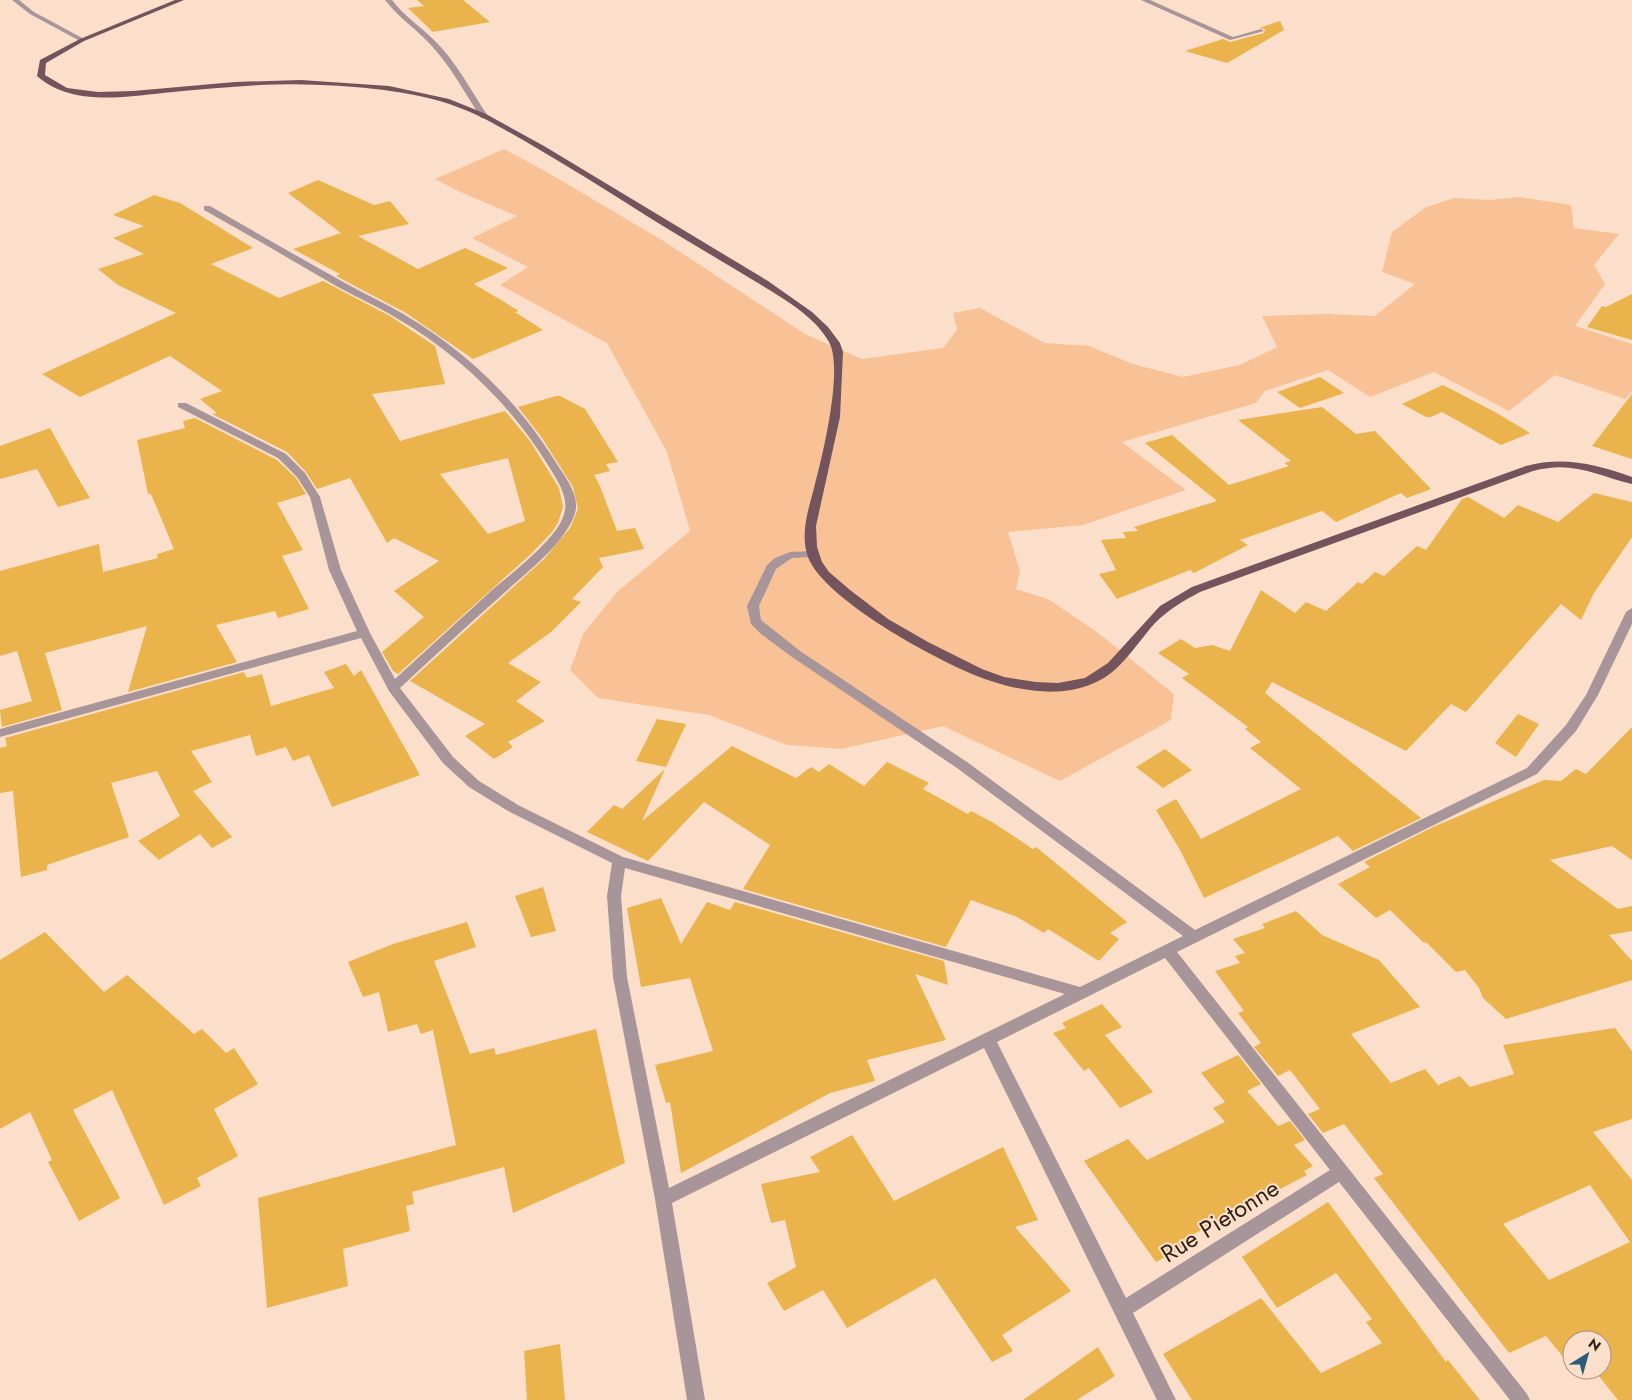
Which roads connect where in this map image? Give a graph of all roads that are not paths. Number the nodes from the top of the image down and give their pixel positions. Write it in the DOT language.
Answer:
graph roads {
  1 [pos="15,0"];
  2 [pos="181,0"];
  3 [pos="388,0"];
  4 [pos="1144,0"];
  5 [pos="1261,31"];
  6 [pos="82,40"];
  7 [pos="484,116"];
  8 [pos="207,208"];
  9 [pos="182,404"];
  10 [pos="1632,481"];
  11 [pos="813,554"];
  12 [pos="1631,619"];
  13 [pos="364,633"];
  14 [pos="393,688"];
  15 [pos="0,733"];
  16 [pos="619,862"];
  17 [pos="1194,938"];
  18 [pos="1167,950"];
  19 [pos="1079,992"];
  20 [pos="987,1038"];
  21 [pos="1341,1172"];
  22 [pos="663,1199"];
  23 [pos="1124,1309"];
  24 [pos="696,1400"];
  25 [pos="1168,1400"];
  26 [pos="1521,1400"];
  1 -- 6 [label="street"];
  2 -- 6 [label="main road"];
  3 -- 7 [label="street"];
  4 -- 5 [label="street"];
  6 -- 7 [label="main road"];
  7 -- 11 [label="main road"];
  8 -- 14 [label="street"];
  9 -- 13 [label="street"];
  10 -- 11 [label="main road"];
  11 -- 17 [label="street"];
  12 -- 17 [label="street"];
  13 -- 14 [label="street"];
  13 -- 15 [label="street"];
  14 -- 16 [label="street"];
  16 -- 19 [label="street"];
  16 -- 22 [label="street"];
  17 -- 18 [label="street"];
  18 -- 19 [label="street"];
  18 -- 21 [label="street"];
  19 -- 20 [label="street"];
  20 -- 22 [label="street"];
  20 -- 23 [label="street"];
  21 -- 23 [label="street, Rue Pietonne"];
  21 -- 26 [label="street"];
  22 -- 24 [label="street"];
  23 -- 25 [label="street"];
}
